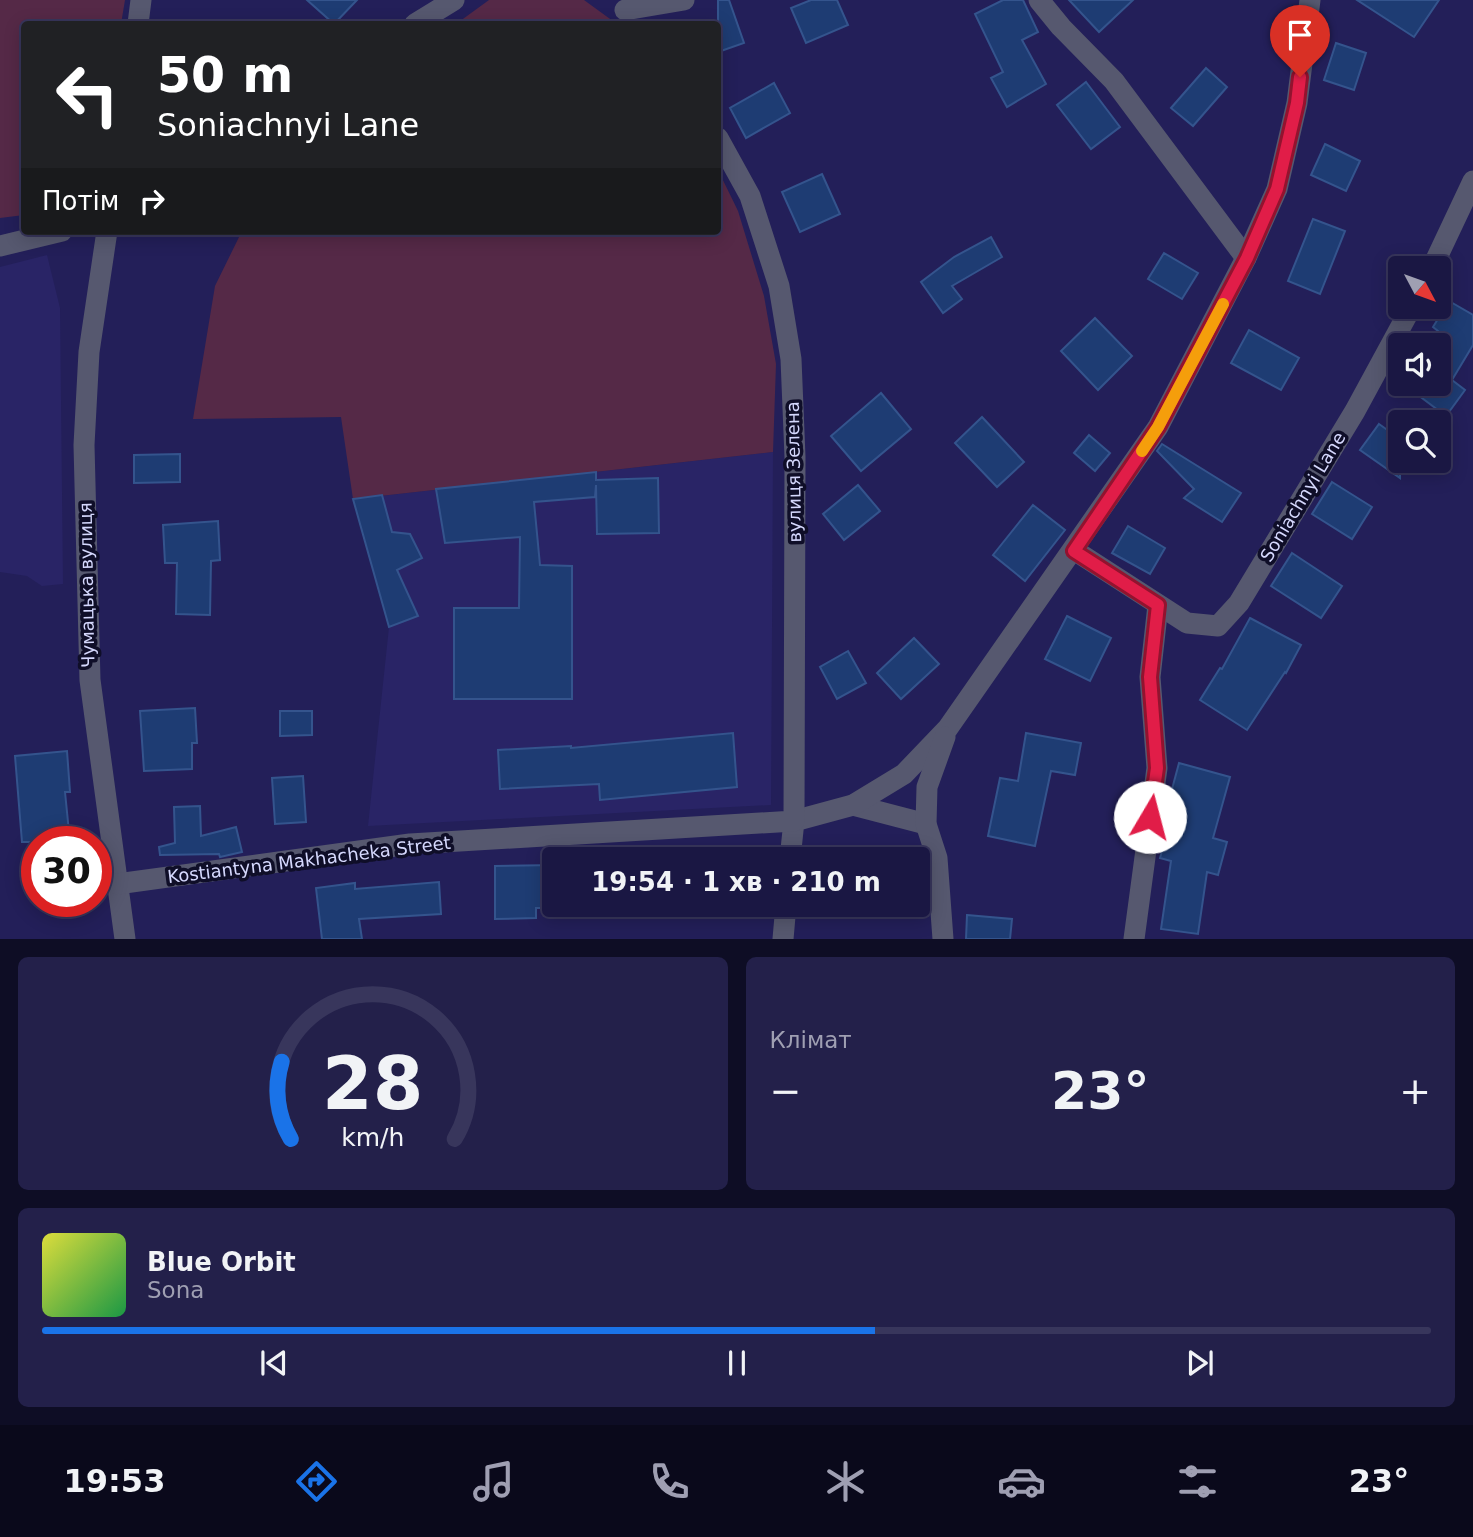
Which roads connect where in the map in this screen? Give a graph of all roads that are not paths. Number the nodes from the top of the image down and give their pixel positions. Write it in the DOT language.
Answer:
graph roads {
  1 [pos="141,0"];
  2 [pos="454,0"];
  3 [pos="684,0"];
  4 [pos="1039,0"];
  5 [pos="1310,0"];
  6 [pos="619,5"];
  7 [pos="138,21"];
  8 [pos="420,21"];
  9 [pos="638,21"];
  10 [pos="721,143"];
  11 [pos="1473,181"];
  12 [pos="45,235"];
  13 [pos="106,235"];
  14 [pos="0,246"];
  15 [pos="1438,256"];
  16 [pos="1247,258"];
  17 [pos="1405,319"];
  18 [pos="1074,551"];
  19 [pos="1158,605"];
  20 [pos="948,728"];
  21 [pos="853,805"];
  22 [pos="794,821"];
  23 [pos="926,824"];
  24 [pos="791,847"];
  25 [pos="117,884"];
  26 [pos="785,917"];
  27 [pos="125,939"];
  28 [pos="783,939"];
  29 [pos="943,939"];
  30 [pos="1134,939"];
  1 -- 7 [label="street"];
  2 -- 8 [label="street"];
  3 -- 6 [label="street"];
  4 -- 16 [label="street"];
  5 -- 16 [label="street"];
  6 -- 9 [label="street"];
  10 -- 22 [label="street, вулиця Зелена"];
  11 -- 15 [label="street"];
  12 -- 14 [label="street"];
  13 -- 25 [label="street, Чумацька вулиця"];
  16 -- 18 [label="street"];
  17 -- 19 [label="street, Soniachnyi Lane"];
  18 -- 19 [label="street, Soniachnyi Lane"];
  18 -- 20 [label="street"];
  19 -- 30 [label="street"];
  20 -- 21 [label="street"];
  20 -- 23 [label="street"];
  21 -- 22 [label="street, Kostiantyna Makhacheka Street"];
  21 -- 23 [label="street"];
  22 -- 24 [label="street, вулиця Зелена"];
  22 -- 25 [label="street, Kostiantyna Makhacheka Street"];
  23 -- 29 [label="street"];
  25 -- 27 [label="street, Чумацька вулиця"];
  26 -- 28 [label="street"];
}
